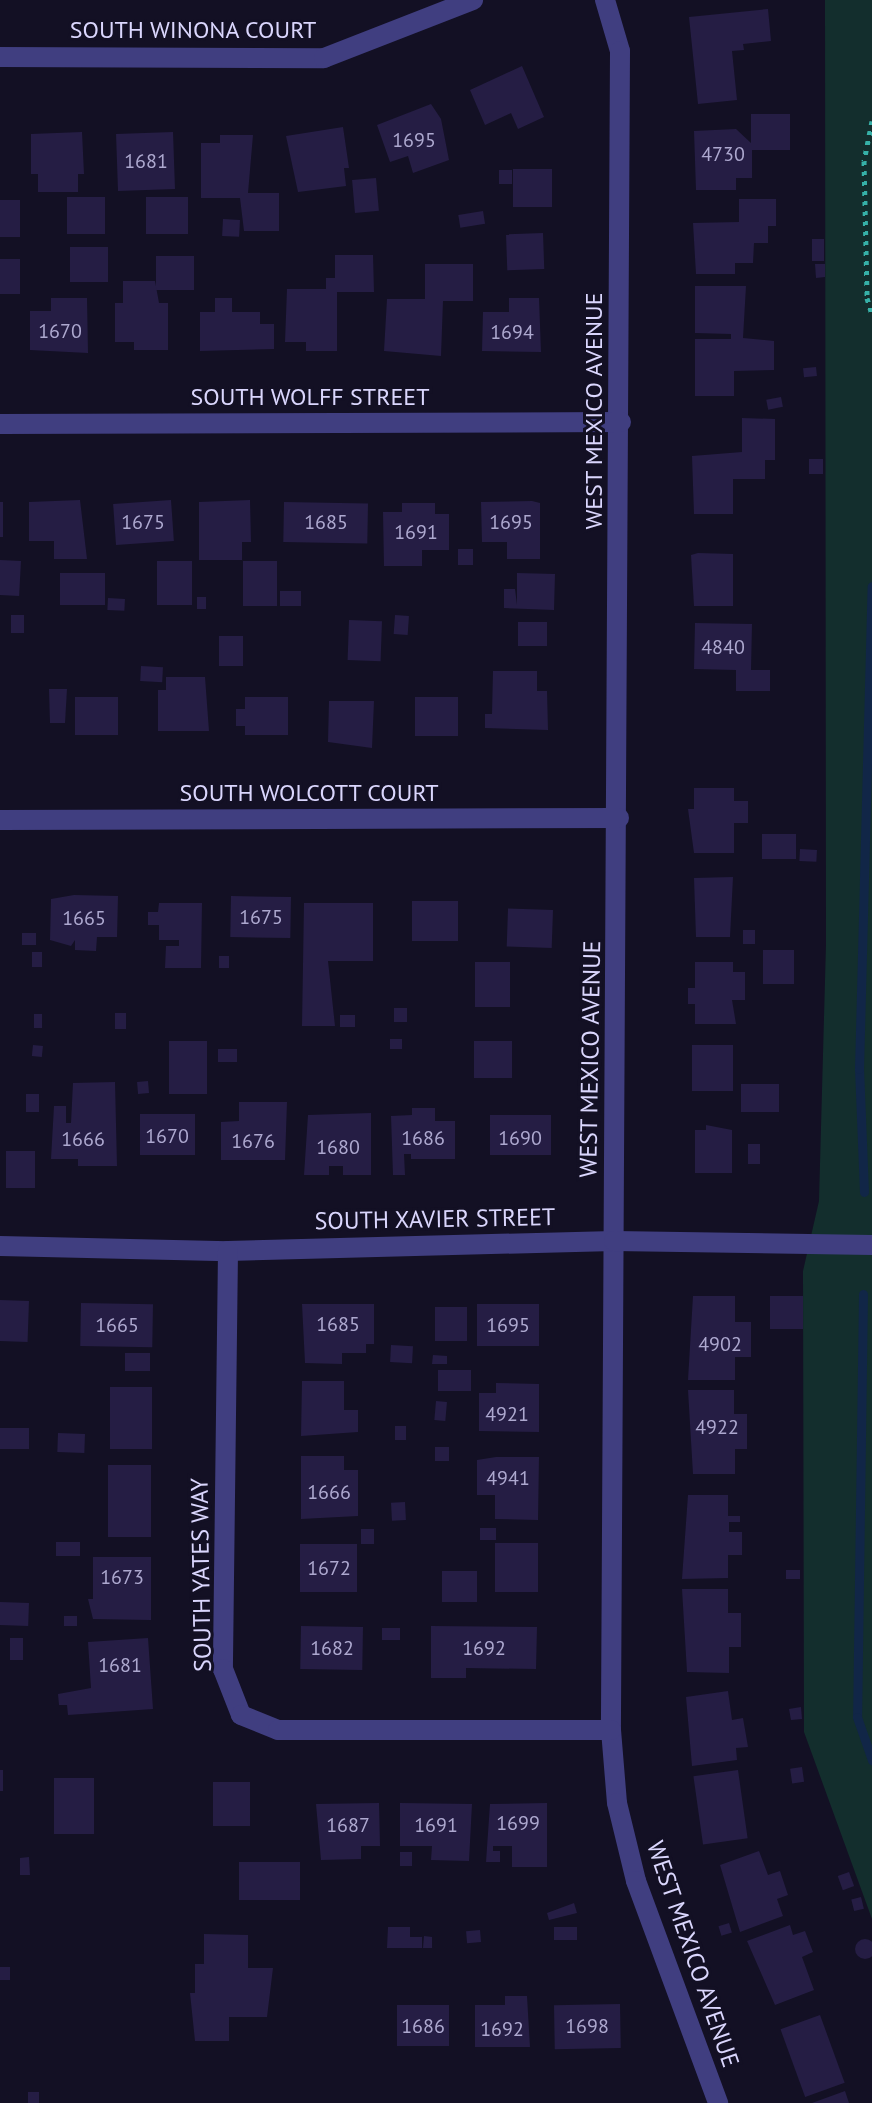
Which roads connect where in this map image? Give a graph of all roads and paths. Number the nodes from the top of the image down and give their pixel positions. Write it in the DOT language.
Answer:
graph roads {
  1 [pos="473,0"];
  2 [pos="605,0"];
  3 [pos="0,57"];
  4 [pos="872,121"];
  5 [pos="872,314"];
  6 [pos="621,422"];
  7 [pos="0,424"];
  8 [pos="619,818"];
  9 [pos="0,820"];
  10 [pos="614,1241"];
  11 [pos="872,1245"];
  12 [pos="0,1246"];
  13 [pos="228,1251"];
  14 [pos="611,1730"];
  15 [pos="718,2103"];
  1 -- 3 [label="street, SOUTH WINONA COURT"];
  2 -- 6 [label="street, WEST MEXICO AVENUE"];
  4 -- 5 [label="path"];
  6 -- 7 [label="street, SOUTH WOLFF STREET"];
  6 -- 8 [label="street, WEST MEXICO AVENUE"];
  8 -- 9 [label="street, SOUTH WOLCOTT COURT"];
  8 -- 10 [label="street, WEST MEXICO AVENUE"];
  10 -- 11 [label="street, SOUTH XAVIER STREET"];
  10 -- 13 [label="street, SOUTH XAVIER STREET"];
  10 -- 14 [label="street, WEST MEXICO AVENUE"];
  12 -- 13 [label="street, SOUTH XAVIER STREET"];
  13 -- 14 [label="street, SOUTH YATES WAY"];
  14 -- 15 [label="street, WEST MEXICO AVENUE"];
}
